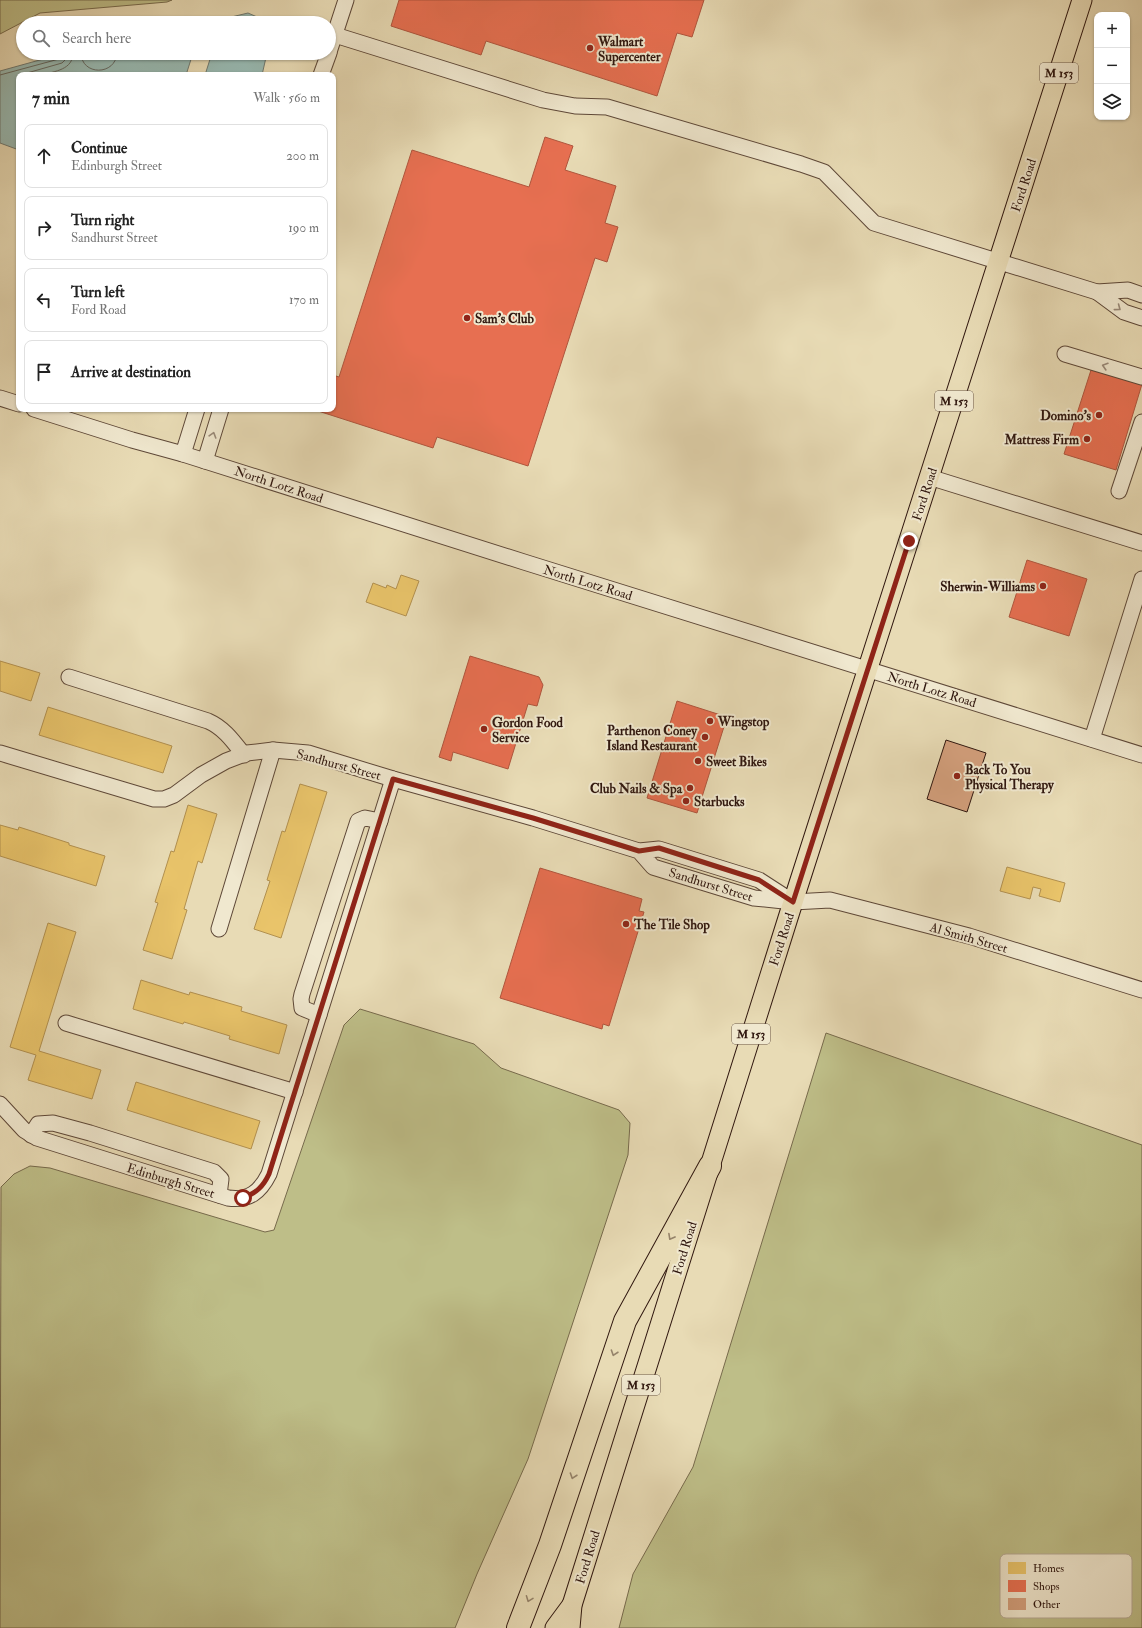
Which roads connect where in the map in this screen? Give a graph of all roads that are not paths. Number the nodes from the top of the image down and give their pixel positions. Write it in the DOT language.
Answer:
graph roads {
  1 [pos="346,0"];
  2 [pos="1082,0"];
  3 [pos="336,32"];
  4 [pos="336,35"];
  5 [pos="326,60"];
  6 [pos="322,72"];
  7 [pos="998,261"];
  8 [pos="1097,292"];
  9 [pos="1142,295"];
  10 [pos="1142,318"];
  11 [pos="1065,354"];
  12 [pos="1142,377"];
  13 [pos="0,398"];
  14 [pos="16,403"];
  15 [pos="43,412"];
  16 [pos="196,412"];
  17 [pos="220,412"];
  18 [pos="1142,422"];
  19 [pos="183,454"];
  20 [pos="205,461"];
  21 [pos="930,477"];
  22 [pos="1119,491"];
  23 [pos="1142,543"];
  24 [pos="1142,579"];
  25 [pos="868,668"];
  26 [pos="69,677"];
  27 [pos="1092,739"];
  28 [pos="273,750"];
  29 [pos="0,753"];
  30 [pos="244,755"];
  31 [pos="1142,755"];
  32 [pos="393,779"];
  33 [pos="380,821"];
  34 [pos="793,902"];
  35 [pos="219,929"];
  36 [pos="1142,990"];
  37 [pos="319,1015"];
  38 [pos="66,1023"];
  39 [pos="295,1092"];
  40 [pos="0,1104"];
  41 [pos="31,1135"];
  42 [pos="710,1166"];
  43 [pos="219,1195"];
  44 [pos="572,1605"];
  45 [pos="518,1628"];
  46 [pos="555,1628"];
  47 [pos="570,1628"];
  1 -- 3 [label="street"];
  2 -- 7 [label="main road, Ford Road / M 153"];
  4 -- 7 [label="street"];
  5 -- 6 [label="street"];
  7 -- 8 [label="street"];
  7 -- 21 [label="main road, Ford Road / M 153"];
  8 -- 9 [label="street"];
  8 -- 10 [label="street, one-way"];
  12 -- 11 [label="street, one-way"];
  13 -- 14 [label="street"];
  15 -- 19 [label="street, North Lotz Road"];
  16 -- 19 [label="street"];
  20 -- 17 [label="street, one-way"];
  18 -- 22 [label="street"];
  19 -- 20 [label="street, North Lotz Road"];
  20 -- 25 [label="street, North Lotz Road"];
  21 -- 23 [label="street"];
  21 -- 25 [label="main road, Ford Road / M 153"];
  24 -- 27 [label="street"];
  25 -- 27 [label="street, North Lotz Road"];
  25 -- 34 [label="main road, Ford Road / M 153"];
  26 -- 30 [label="street"];
  27 -- 31 [label="street, North Lotz Road"];
  28 -- 30 [label="street, Sandhurst Street"];
  28 -- 32 [label="street, Sandhurst Street"];
  28 -- 35 [label="street"];
  29 -- 30 [label="street, Sandhurst Street"];
  32 -- 33 [label="street, Edinburgh Street"];
  32 -- 34 [label="street, Sandhurst Street"];
  33 -- 37 [label="street, Edinburgh Street"];
  33 -- 37 [label="street"];
  34 -- 36 [label="street, Al Smith Street"];
  34 -- 42 [label="main road, Ford Road / M 153"];
  37 -- 39 [label="street, Edinburgh Street"];
  38 -- 39 [label="street"];
  39 -- 43 [label="street, Edinburgh Street"];
  40 -- 41 [label="street, Edinburgh Street"];
  41 -- 43 [label="street, Edinburgh Street"];
  41 -- 43 [label="street"];
  42 -- 44 [label="main road, Ford Road / M 153"];
  42 -- 45 [label="highway, one-way"];
  44 -- 46 [label="main road, Ford Road / M 153"];
  44 -- 47 [label="main road, Ford Road / M 153"];
}
